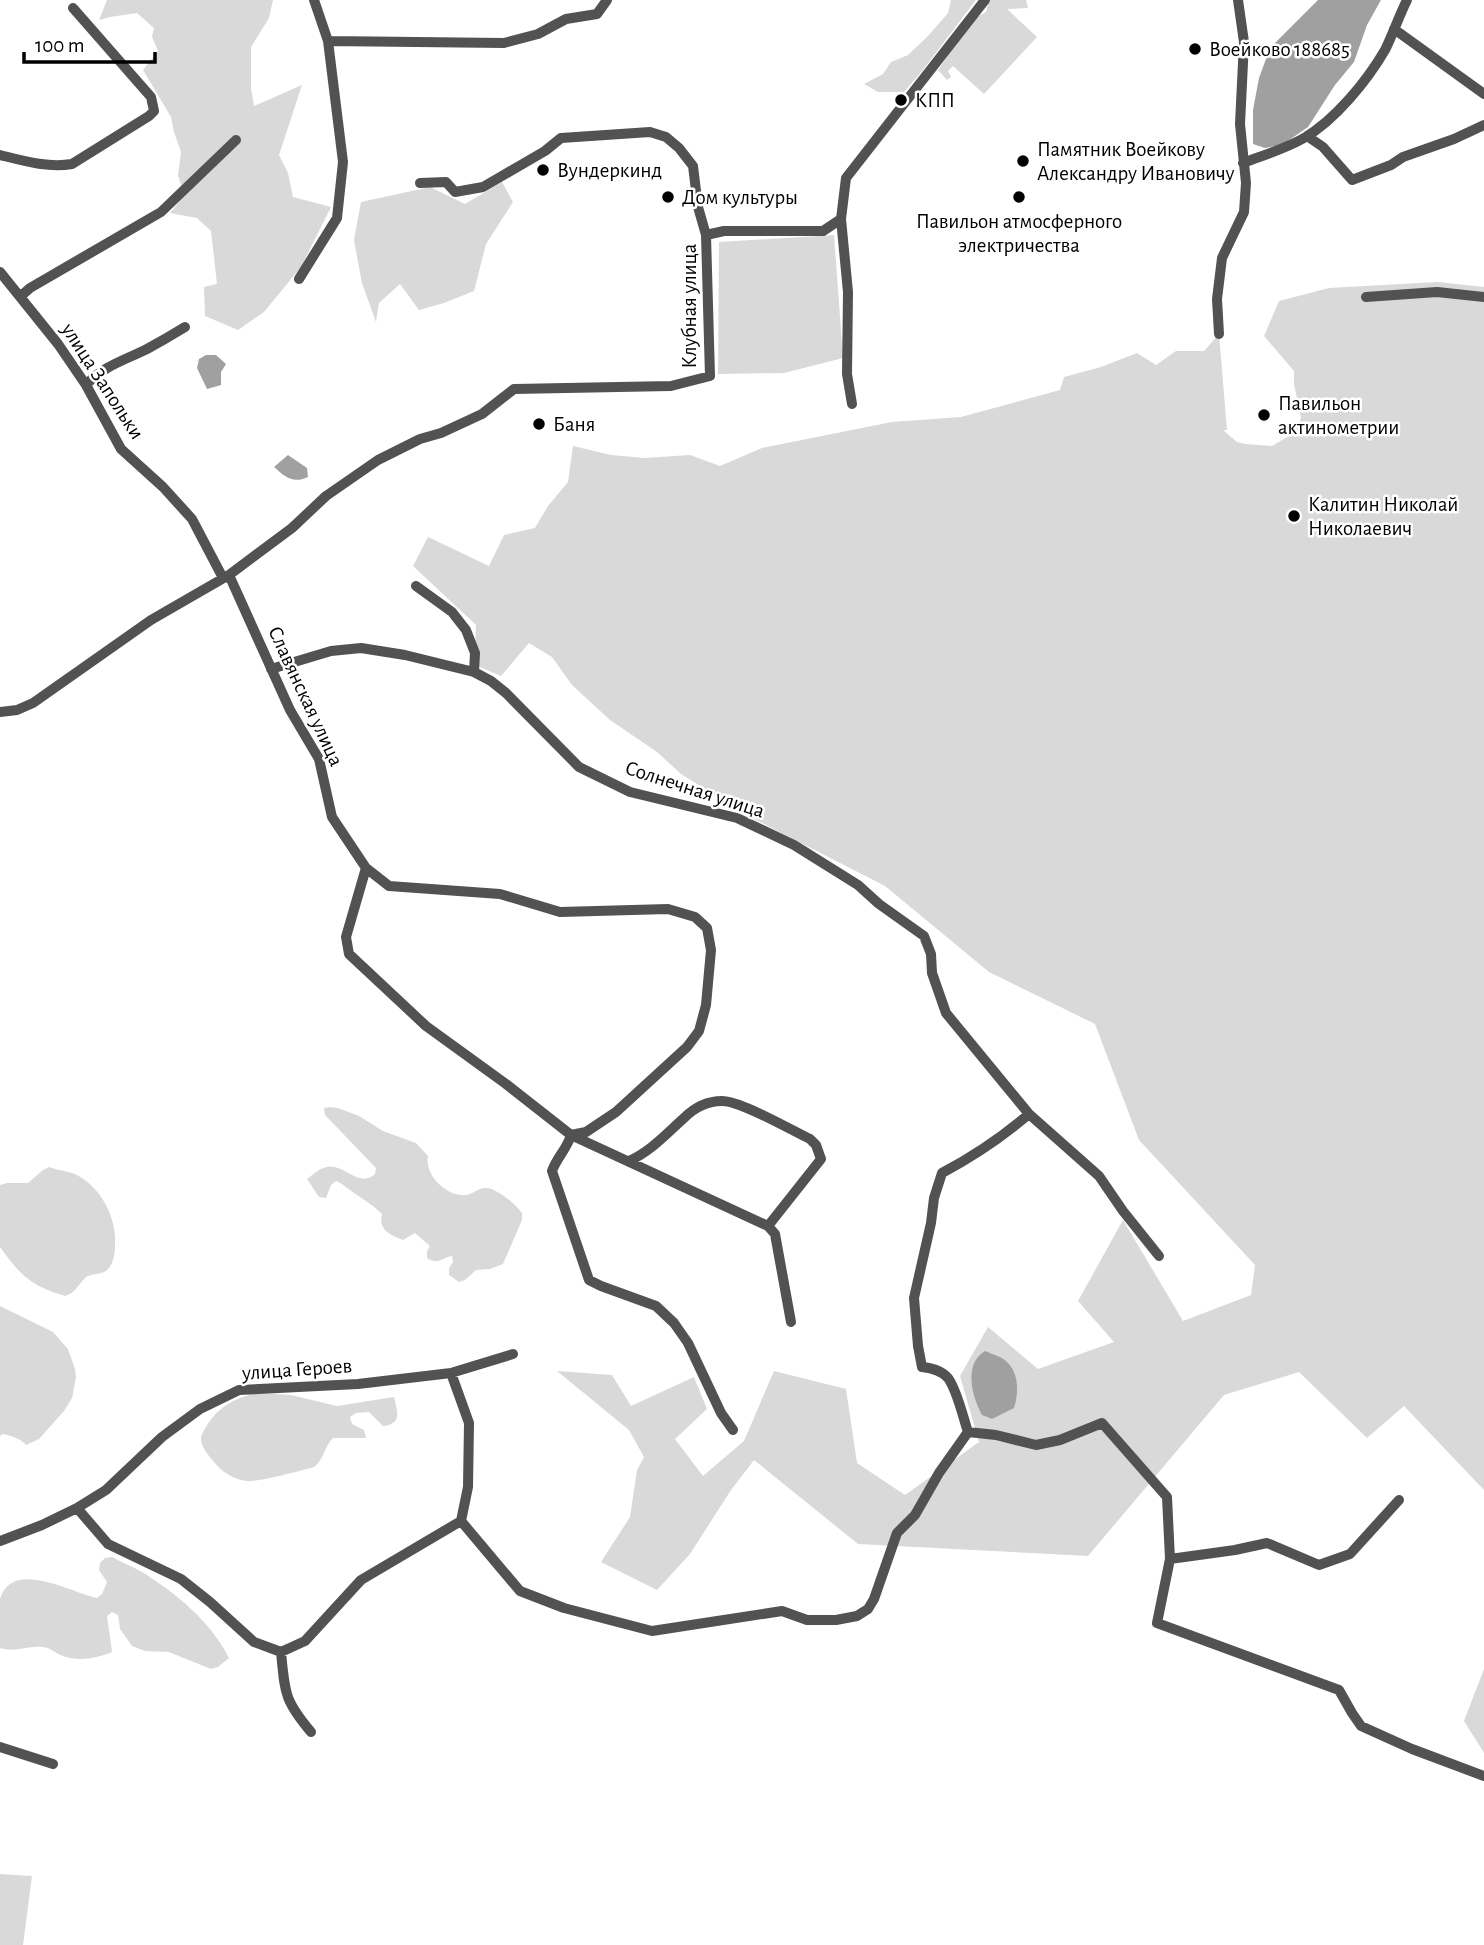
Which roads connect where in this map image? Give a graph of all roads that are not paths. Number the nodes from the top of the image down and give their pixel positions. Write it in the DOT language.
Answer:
graph roads {
  1 [pos="314,0"];
  2 [pos="607,0"];
  3 [pos="985,0"];
  4 [pos="1238,0"];
  5 [pos="1407,0"];
  6 [pos="73,9"];
  7 [pos="1394,29"];
  8 [pos="327,41"];
  9 [pos="1484,94"];
  10 [pos="1484,125"];
  11 [pos="1307,136"];
  12 [pos="236,140"];
  13 [pos="0,155"];
  14 [pos="1243,163"];
  15 [pos="420,183"];
  16 [pos="841,219"];
  17 [pos="706,235"];
  18 [pos="0,272"];
  19 [pos="299,279"];
  20 [pos="21,296"];
  21 [pos="1366,297"];
  22 [pos="1484,297"];
  23 [pos="185,327"];
  24 [pos="1219,334"];
  25 [pos="86,385"];
  26 [pos="852,404"];
  27 [pos="226,576"];
  28 [pos="416,586"];
  29 [pos="271,669"];
  30 [pos="474,672"];
  31 [pos="0,712"];
  32 [pos="366,868"];
  33 [pos="1028,1114"];
  34 [pos="571,1135"];
  35 [pos="629,1161"];
  36 [pos="768,1226"];
  37 [pos="1159,1256"];
  38 [pos="791,1322"];
  39 [pos="513,1354"];
  40 [pos="451,1373"];
  41 [pos="733,1430"];
  42 [pos="968,1432"];
  43 [pos="1399,1500"];
  44 [pos="76,1508"];
  45 [pos="461,1521"];
  46 [pos="0,1541"];
  47 [pos="1170,1559"];
  48 [pos="281,1652"];
  49 [pos="311,1732"];
  50 [pos="0,1747"];
  51 [pos="53,1764"];
  52 [pos="1484,1776"];
  1 -- 8 [label="street"];
  2 -- 8 [label="street"];
  3 -- 16 [label="street"];
  4 -- 14 [label="street"];
  5 -- 7 [label="street"];
  6 -- 13 [label="street"];
  7 -- 9 [label="street"];
  7 -- 11 [label="street"];
  8 -- 19 [label="street"];
  10 -- 11 [label="street"];
  11 -- 14 [label="street"];
  12 -- 20 [label="street"];
  14 -- 24 [label="street"];
  15 -- 17 [label="street"];
  16 -- 17 [label="street, Клубная улица"];
  16 -- 26 [label="street"];
  17 -- 27 [label="street, Клубная улица"];
  18 -- 20 [label="street, улица Запольки"];
  20 -- 25 [label="street, улица Запольки"];
  21 -- 22 [label="street"];
  23 -- 25 [label="street"];
  25 -- 27 [label="street, улица Запольки"];
  27 -- 29 [label="street, Славянская улица"];
  27 -- 31 [label="street"];
  28 -- 30 [label="street"];
  29 -- 30 [label="street, Солнечная улица"];
  29 -- 32 [label="street, Славянская улица"];
  30 -- 33 [label="street, Солнечная улица"];
  32 -- 34 [label="street"];
  32 -- 34 [label="street, Славянская улица"];
  33 -- 37 [label="street, Солнечная улица"];
  33 -- 42 [label="street"];
  34 -- 35 [label="street"];
  34 -- 41 [label="street"];
  35 -- 36 [label="street"];
  35 -- 36 [label="street"];
  36 -- 38 [label="street"];
  39 -- 40 [label="street, улица Героев"];
  40 -- 44 [label="street, улица Героев"];
  40 -- 45 [label="street"];
  42 -- 45 [label="street"];
  42 -- 47 [label="street"];
  43 -- 47 [label="street"];
  44 -- 46 [label="street, улица Героев"];
  44 -- 48 [label="street"];
  45 -- 48 [label="street"];
  47 -- 52 [label="street"];
  48 -- 49 [label="street"];
  50 -- 51 [label="street"];
}
